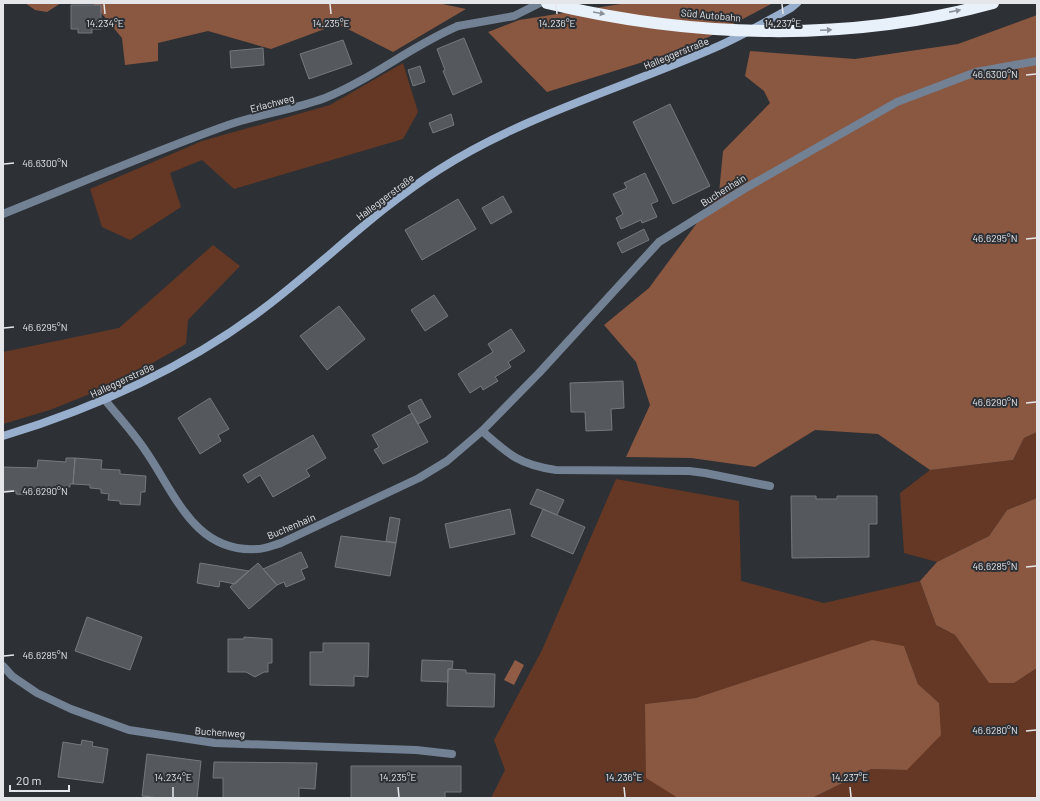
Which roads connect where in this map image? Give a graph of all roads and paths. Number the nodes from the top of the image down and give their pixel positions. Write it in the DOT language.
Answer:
graph roads {
  1 [pos="540,3"];
  2 [pos="547,3"];
  3 [pos="797,3"];
  4 [pos="993,3"];
  5 [pos="1037,61"];
  6 [pos="3,214"];
  7 [pos="105,400"];
  8 [pos="482,431"];
  9 [pos="3,436"];
  10 [pos="770,486"];
  11 [pos="3,666"];
  12 [pos="452,754"];
  1 -- 6 [label="street, Erlachweg"];
  2 -- 4 [label="highway, Süd Autobahn, one-way, bridge"];
  3 -- 7 [label="main road, Halleggerstraße"];
  5 -- 8 [label="street, Buchenhain"];
  7 -- 8 [label="street, Buchenhain"];
  7 -- 9 [label="main road, Halleggerstraße"];
  8 -- 10 [label="street"];
  11 -- 12 [label="street, Buchenweg"];
}
